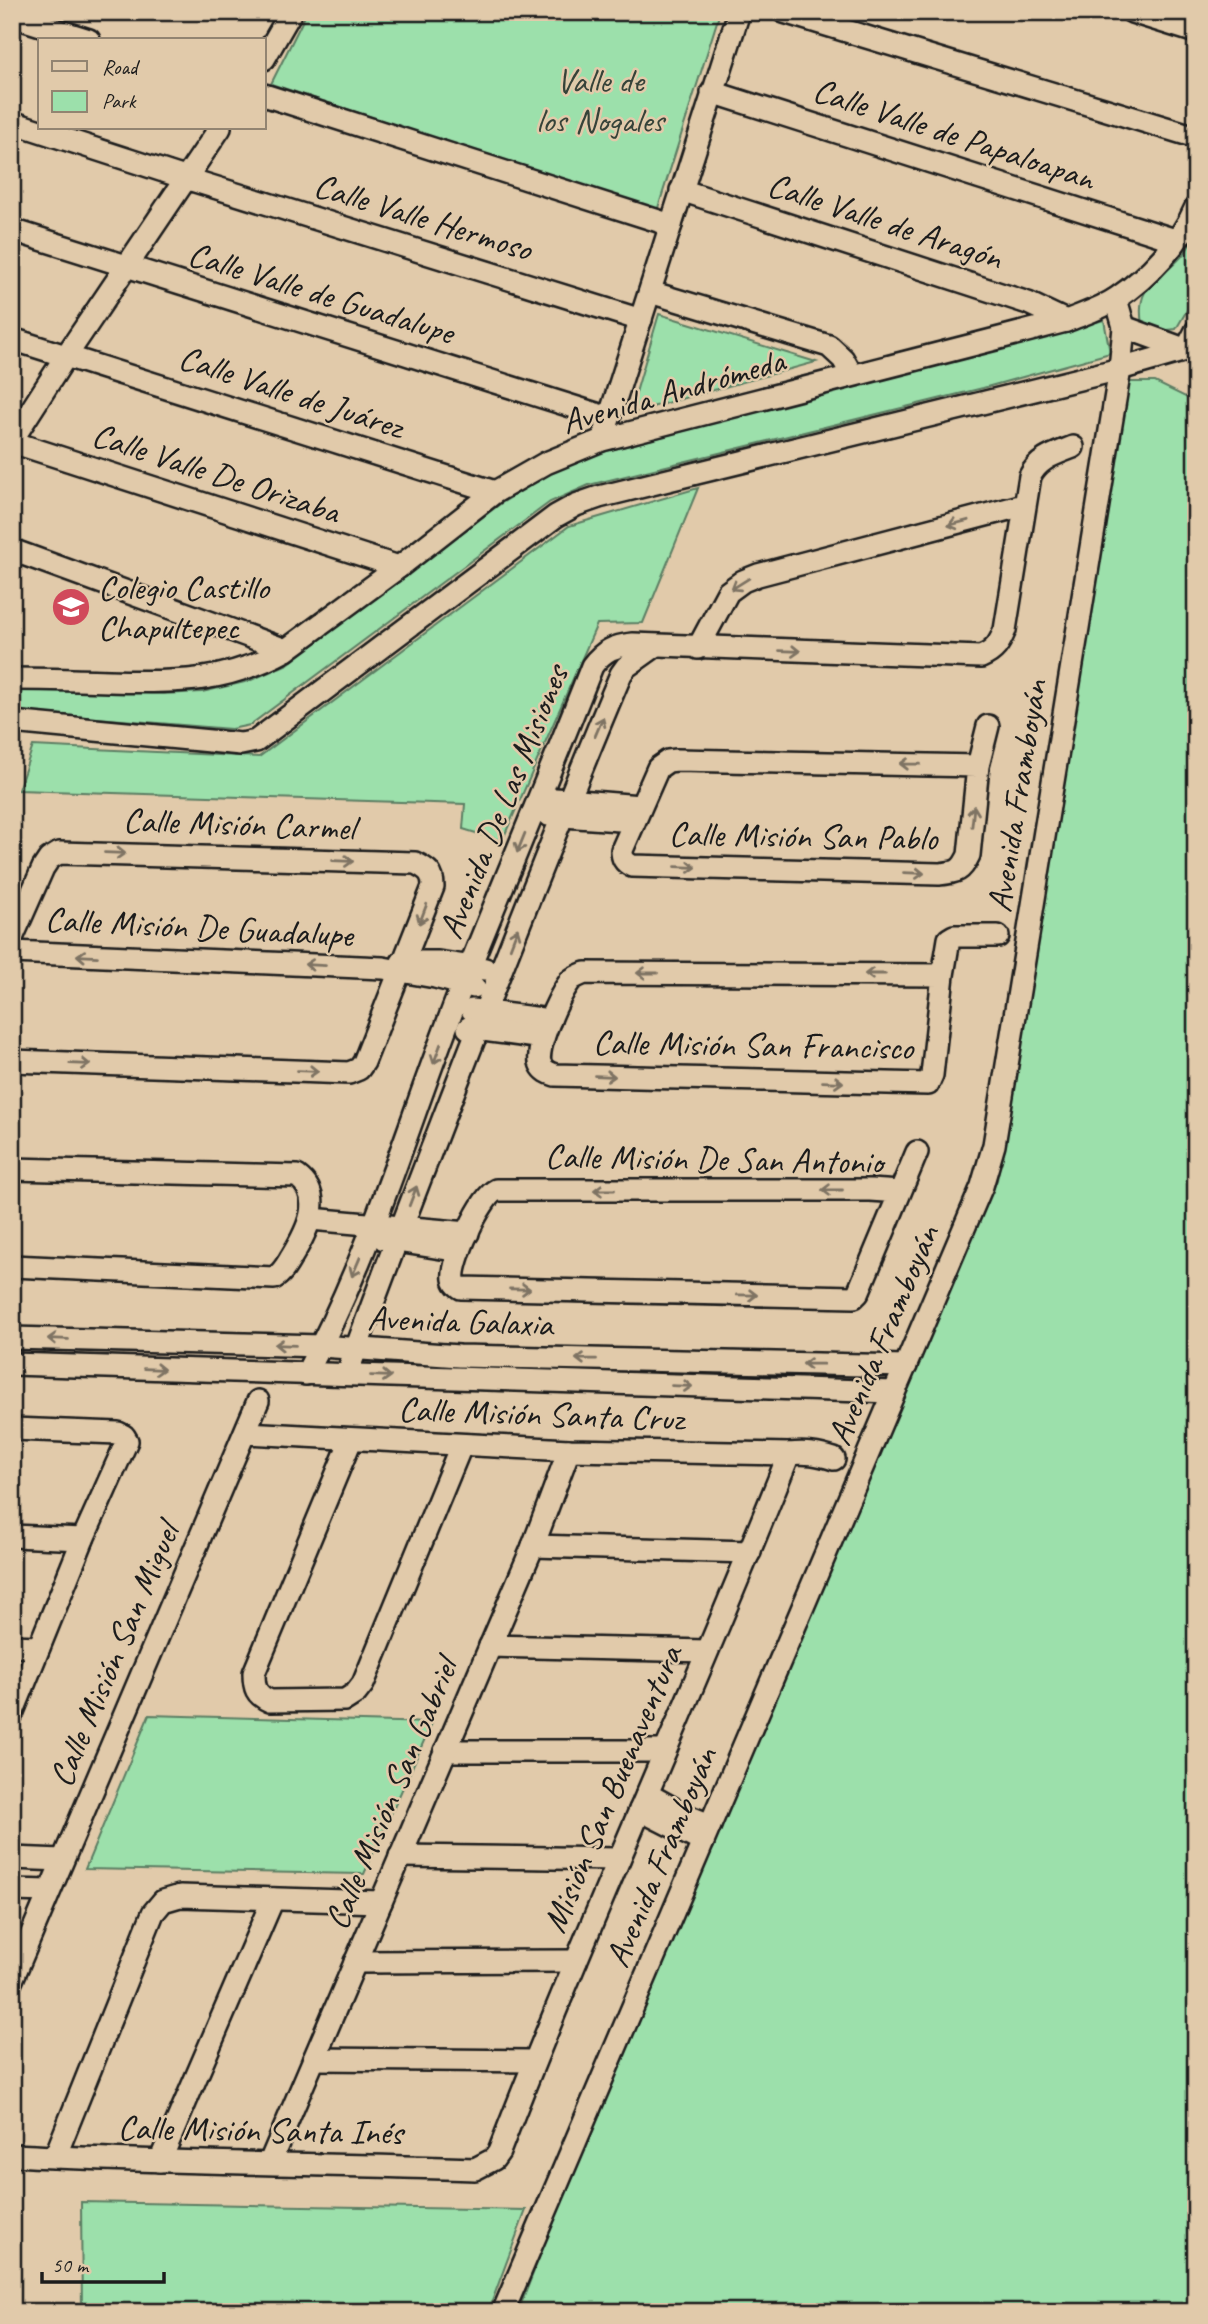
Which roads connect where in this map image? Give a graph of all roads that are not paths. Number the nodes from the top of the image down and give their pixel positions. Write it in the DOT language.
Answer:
graph roads {
  1 [pos="291,12"];
  2 [pos="739,12"];
  3 [pos="784,12"];
  4 [pos="1132,12"];
  5 [pos="12,16"];
  6 [pos="1196,32"];
  7 [pos="83,38"];
  8 [pos="266,56"];
  9 [pos="712,92"];
  10 [pos="266,96"];
  11 [pos="12,122"];
  12 [pos="219,130"];
  13 [pos="1196,137"];
  14 [pos="185,178"];
  15 [pos="681,190"];
  16 [pos="1196,206"];
  17 [pos="671,225"];
  18 [pos="12,230"];
  19 [pos="1175,240"];
  20 [pos="127,267"];
  21 [pos="650,292"];
  22 [pos="1116,299"];
  23 [pos="641,320"];
  24 [pos="1066,321"];
  25 [pos="1124,327"];
  26 [pos="12,339"];
  27 [pos="1192,344"];
  28 [pos="66,356"];
  29 [pos="1120,369"];
  30 [pos="852,375"];
  31 [pos="609,418"];
  32 [pos="603,440"];
  33 [pos="12,441"];
  34 [pos="1073,447"];
  35 [pos="495,492"];
  36 [pos="1024,505"];
  37 [pos="12,550"];
  38 [pos="399,567"];
  39 [pos="654,647"];
  40 [pos="698,648"];
  41 [pos="286,650"];
  42 [pos="12,679"];
  43 [pos="12,722"];
  44 [pos="988,726"];
  45 [pos="978,766"];
  46 [pos="537,806"];
  47 [pos="565,808"];
  48 [pos="637,814"];
  49 [pos="998,936"];
  50 [pos="12,938"];
  51 [pos="12,952"];
  52 [pos="396,967"];
  53 [pos="943,975"];
  54 [pos="467,976"];
  55 [pos="497,981"];
  56 [pos="451,1017"];
  57 [pos="482,1020"];
  58 [pos="547,1029"];
  59 [pos="12,1061"];
  60 [pos="917,1152"];
  61 [pos="12,1169"];
  62 [pos="900,1192"];
  63 [pos="308,1227"];
  64 [pos="372,1230"];
  65 [pos="399,1233"];
  66 [pos="464,1242"];
  67 [pos="12,1266"];
  68 [pos="12,1338"];
  69 [pos="321,1346"];
  70 [pos="355,1350"];
  71 [pos="459,1356"];
  72 [pos="12,1364"];
  73 [pos="906,1366"];
  74 [pos="306,1374"];
  75 [pos="346,1375"];
  76 [pos="454,1379"];
  77 [pos="894,1392"];
  78 [pos="258,1401"];
  79 [pos="12,1429"];
  80 [pos="245,1433"];
  81 [pos="351,1440"];
  82 [pos="461,1446"];
  83 [pos="569,1450"];
  84 [pos="789,1454"];
  85 [pos="834,1459"];
  86 [pos="12,1536"];
  87 [pos="83,1539"];
  88 [pos="533,1546"];
  89 [pos="750,1552"];
  90 [pos="12,1646"];
  91 [pos="490,1646"];
  92 [pos="39,1647"];
  93 [pos="707,1651"];
  94 [pos="12,1714"];
  95 [pos="445,1751"];
  96 [pos="665,1751"];
  97 [pos="644,1802"];
  98 [pos="707,1833"];
  99 [pos="400,1856"];
  100 [pos="12,1858"];
  101 [pos="619,1859"];
  102 [pos="62,1860"];
  103 [pos="12,1890"];
  104 [pos="49,1891"];
  105 [pos="273,1899"];
  106 [pos="381,1902"];
  107 [pos="576,1961"];
  108 [pos="355,1962"];
  109 [pos="12,1980"];
  110 [pos="313,2059"];
  111 [pos="534,2061"];
  112 [pos="499,2152"];
  113 [pos="12,2155"];
  114 [pos="55,2157"];
  115 [pos="160,2161"];
  116 [pos="270,2162"];
  117 [pos="503,2312"];
  1 -- 8 [label="street"];
  2 -- 9 [label="street"];
  3 -- 13 [label="street"];
  4 -- 6 [label="street"];
  5 -- 7 [label="street"];
  9 -- 15 [label="street"];
  9 -- 19 [label="street, Calle Valle de Papaloapan"];
  10 -- 17 [label="street"];
  11 -- 14 [label="street, Calle Valle Hermoso"];
  12 -- 14 [label="street"];
  14 -- 20 [label="street"];
  14 -- 23 [label="street, Calle Valle Hermoso"];
  15 -- 17 [label="street"];
  15 -- 24 [label="street, Calle Valle de Aragón"];
  16 -- 19 [label="street, Avenida Andrómeda"];
  17 -- 21 [label="street"];
  18 -- 20 [label="street, Calle Valle de Guadalupe"];
  19 -- 22 [label="street, Avenida Andrómeda"];
  20 -- 28 [label="street"];
  20 -- 31 [label="street, Calle Valle de Guadalupe"];
  21 -- 23 [label="street"];
  21 -- 30 [label="street"];
  22 -- 24 [label="street, Avenida Andrómeda"];
  22 -- 25 [label="street, Avenida Framboyán"];
  23 -- 31 [label="street"];
  24 -- 30 [label="street, Avenida Andrómeda"];
  25 -- 27 [label="street"];
  25 -- 29 [label="street, Avenida Framboyán"];
  26 -- 28 [label="street, Calle Valle de Juárez"];
  27 -- 29 [label="street"];
  28 -- 33 [label="street"];
  28 -- 35 [label="street, Calle Valle de Juárez"];
  29 -- 43 [label="street"];
  29 -- 73 [label="street, Avenida Framboyán"];
  30 -- 32 [label="street, Avenida Andrómeda"];
  31 -- 32 [label="street"];
  32 -- 35 [label="street, Avenida Andrómeda"];
  33 -- 38 [label="street, Calle Valle De Orizaba"];
  34 -- 36 [label="street"];
  35 -- 38 [label="street, Avenida Andrómeda"];
  36 -- 40 [label="street, one-way"];
  40 -- 36 [label="street, one-way"];
  37 -- 41 [label="street"];
  38 -- 41 [label="street, Avenida Andrómeda"];
  39 -- 40 [label="street"];
  39 -- 46 [label="street, Avenida De Las Misiones"];
  47 -- 39 [label="street, Avenida De Las Misiones, one-way"];
  41 -- 42 [label="street, Avenida Andrómeda"];
  44 -- 45 [label="street, Calle Misión San Pablo"];
  45 -- 48 [label="street, Calle Misión San Pablo, one-way"];
  48 -- 45 [label="street, Calle Misión San Pablo, one-way"];
  46 -- 47 [label="street, Calle Misión San Pablo"];
  46 -- 54 [label="street, Avenida De Las Misiones, one-way"];
  47 -- 48 [label="street, Calle Misión San Pablo"];
  55 -- 47 [label="street, Avenida De Las Misiones, one-way"];
  49 -- 53 [label="street, Calle Misión San Francisco"];
  50 -- 52 [label="street, Calle Misión Carmel, one-way"];
  52 -- 51 [label="street, Calle Misión De Guadalupe, one-way"];
  52 -- 54 [label="street, Calle Misión De Guadalupe"];
  59 -- 52 [label="street, one-way"];
  53 -- 58 [label="street, Calle Misión San Francisco, one-way"];
  58 -- 53 [label="street, Calle Misión San Francisco, one-way"];
  54 -- 55 [label="street, Calle Misión De Guadalupe"];
  54 -- 56 [label="street, Avenida De Las Misiones"];
  55 -- 57 [label="street, Avenida De Las Misiones"];
  56 -- 57 [label="street, Calle Misión San Francisco"];
  56 -- 64 [label="street, Avenida De Las Misiones, one-way"];
  57 -- 58 [label="street, Calle Misión San Francisco"];
  65 -- 57 [label="street, Avenida De Las Misiones, one-way"];
  60 -- 62 [label="street"];
  61 -- 63 [label="street"];
  62 -- 66 [label="street, Calle Misión De San Antonio, one-way"];
  66 -- 62 [label="street, Calle Misión De San Antonio, one-way"];
  63 -- 64 [label="street"];
  63 -- 67 [label="street"];
  64 -- 65 [label="street"];
  64 -- 69 [label="street, Avenida De Las Misiones, one-way"];
  65 -- 66 [label="street"];
  65 -- 70 [label="street, Avenida De Las Misiones"];
  69 -- 68 [label="street, Avenida Galaxia, one-way"];
  69 -- 70 [label="street, Avenida Galaxia"];
  69 -- 74 [label="street, Avenida De Las Misiones"];
  70 -- 71 [label="street, Avenida Galaxia"];
  70 -- 75 [label="street, Avenida De Las Misiones"];
  73 -- 71 [label="street, Avenida Galaxia, one-way"];
  71 -- 76 [label="street"];
  72 -- 74 [label="street, Avenida Galaxia, one-way"];
  73 -- 77 [label="street, Avenida Framboyán"];
  74 -- 75 [label="street, Avenida Galaxia"];
  75 -- 76 [label="street, Avenida Galaxia, one-way"];
  76 -- 77 [label="street, Avenida Galaxia, one-way"];
  77 -- 98 [label="street, Avenida Framboyán"];
  78 -- 80 [label="street, Calle Misión San Miguel"];
  79 -- 87 [label="street"];
  80 -- 81 [label="street, Calle Misión Santa Cruz"];
  80 -- 102 [label="street, Calle Misión San Miguel"];
  81 -- 82 [label="street, Calle Misión Santa Cruz"];
  81 -- 82 [label="street"];
  82 -- 83 [label="street, Calle Misión Santa Cruz"];
  83 -- 84 [label="street, Calle Misión Santa Cruz"];
  83 -- 88 [label="street, Calle Misión San Gabriel"];
  84 -- 85 [label="street, Calle Misión Santa Cruz"];
  84 -- 89 [label="street, Misión San Buenaventura"];
  86 -- 87 [label="street"];
  87 -- 92 [label="street"];
  88 -- 89 [label="street"];
  88 -- 91 [label="street, Calle Misión San Gabriel"];
  89 -- 93 [label="street, Misión San Buenaventura"];
  90 -- 92 [label="street"];
  91 -- 93 [label="street"];
  91 -- 95 [label="street, Calle Misión San Gabriel"];
  92 -- 94 [label="street"];
  93 -- 96 [label="street, Misión San Buenaventura"];
  95 -- 96 [label="street"];
  95 -- 99 [label="street, Calle Misión San Gabriel"];
  96 -- 97 [label="street, Misión San Buenaventura"];
  97 -- 98 [label="street"];
  97 -- 101 [label="street, Misión San Buenaventura"];
  98 -- 117 [label="street, Avenida Framboyán"];
  99 -- 101 [label="street"];
  99 -- 106 [label="street, Calle Misión San Gabriel"];
  100 -- 102 [label="street"];
  101 -- 107 [label="street, Misión San Buenaventura"];
  102 -- 104 [label="street, Calle Misión San Miguel"];
  103 -- 104 [label="street"];
  104 -- 109 [label="street, Calle Misión San Miguel"];
  105 -- 106 [label="street"];
  105 -- 114 [label="street"];
  105 -- 115 [label="street"];
  106 -- 108 [label="street, Calle Misión San Gabriel"];
  107 -- 108 [label="street"];
  107 -- 111 [label="street, Misión San Buenaventura"];
  108 -- 110 [label="street, Calle Misión San Gabriel"];
  110 -- 111 [label="street"];
  110 -- 116 [label="street, Calle Misión San Gabriel"];
  111 -- 112 [label="street, Misión San Buenaventura"];
  112 -- 116 [label="street, Calle Misión Santa Inés"];
  113 -- 114 [label="street, Calle Misión Santa Inés"];
  114 -- 115 [label="street, Calle Misión Santa Inés"];
  115 -- 116 [label="street, Calle Misión Santa Inés"];
}
